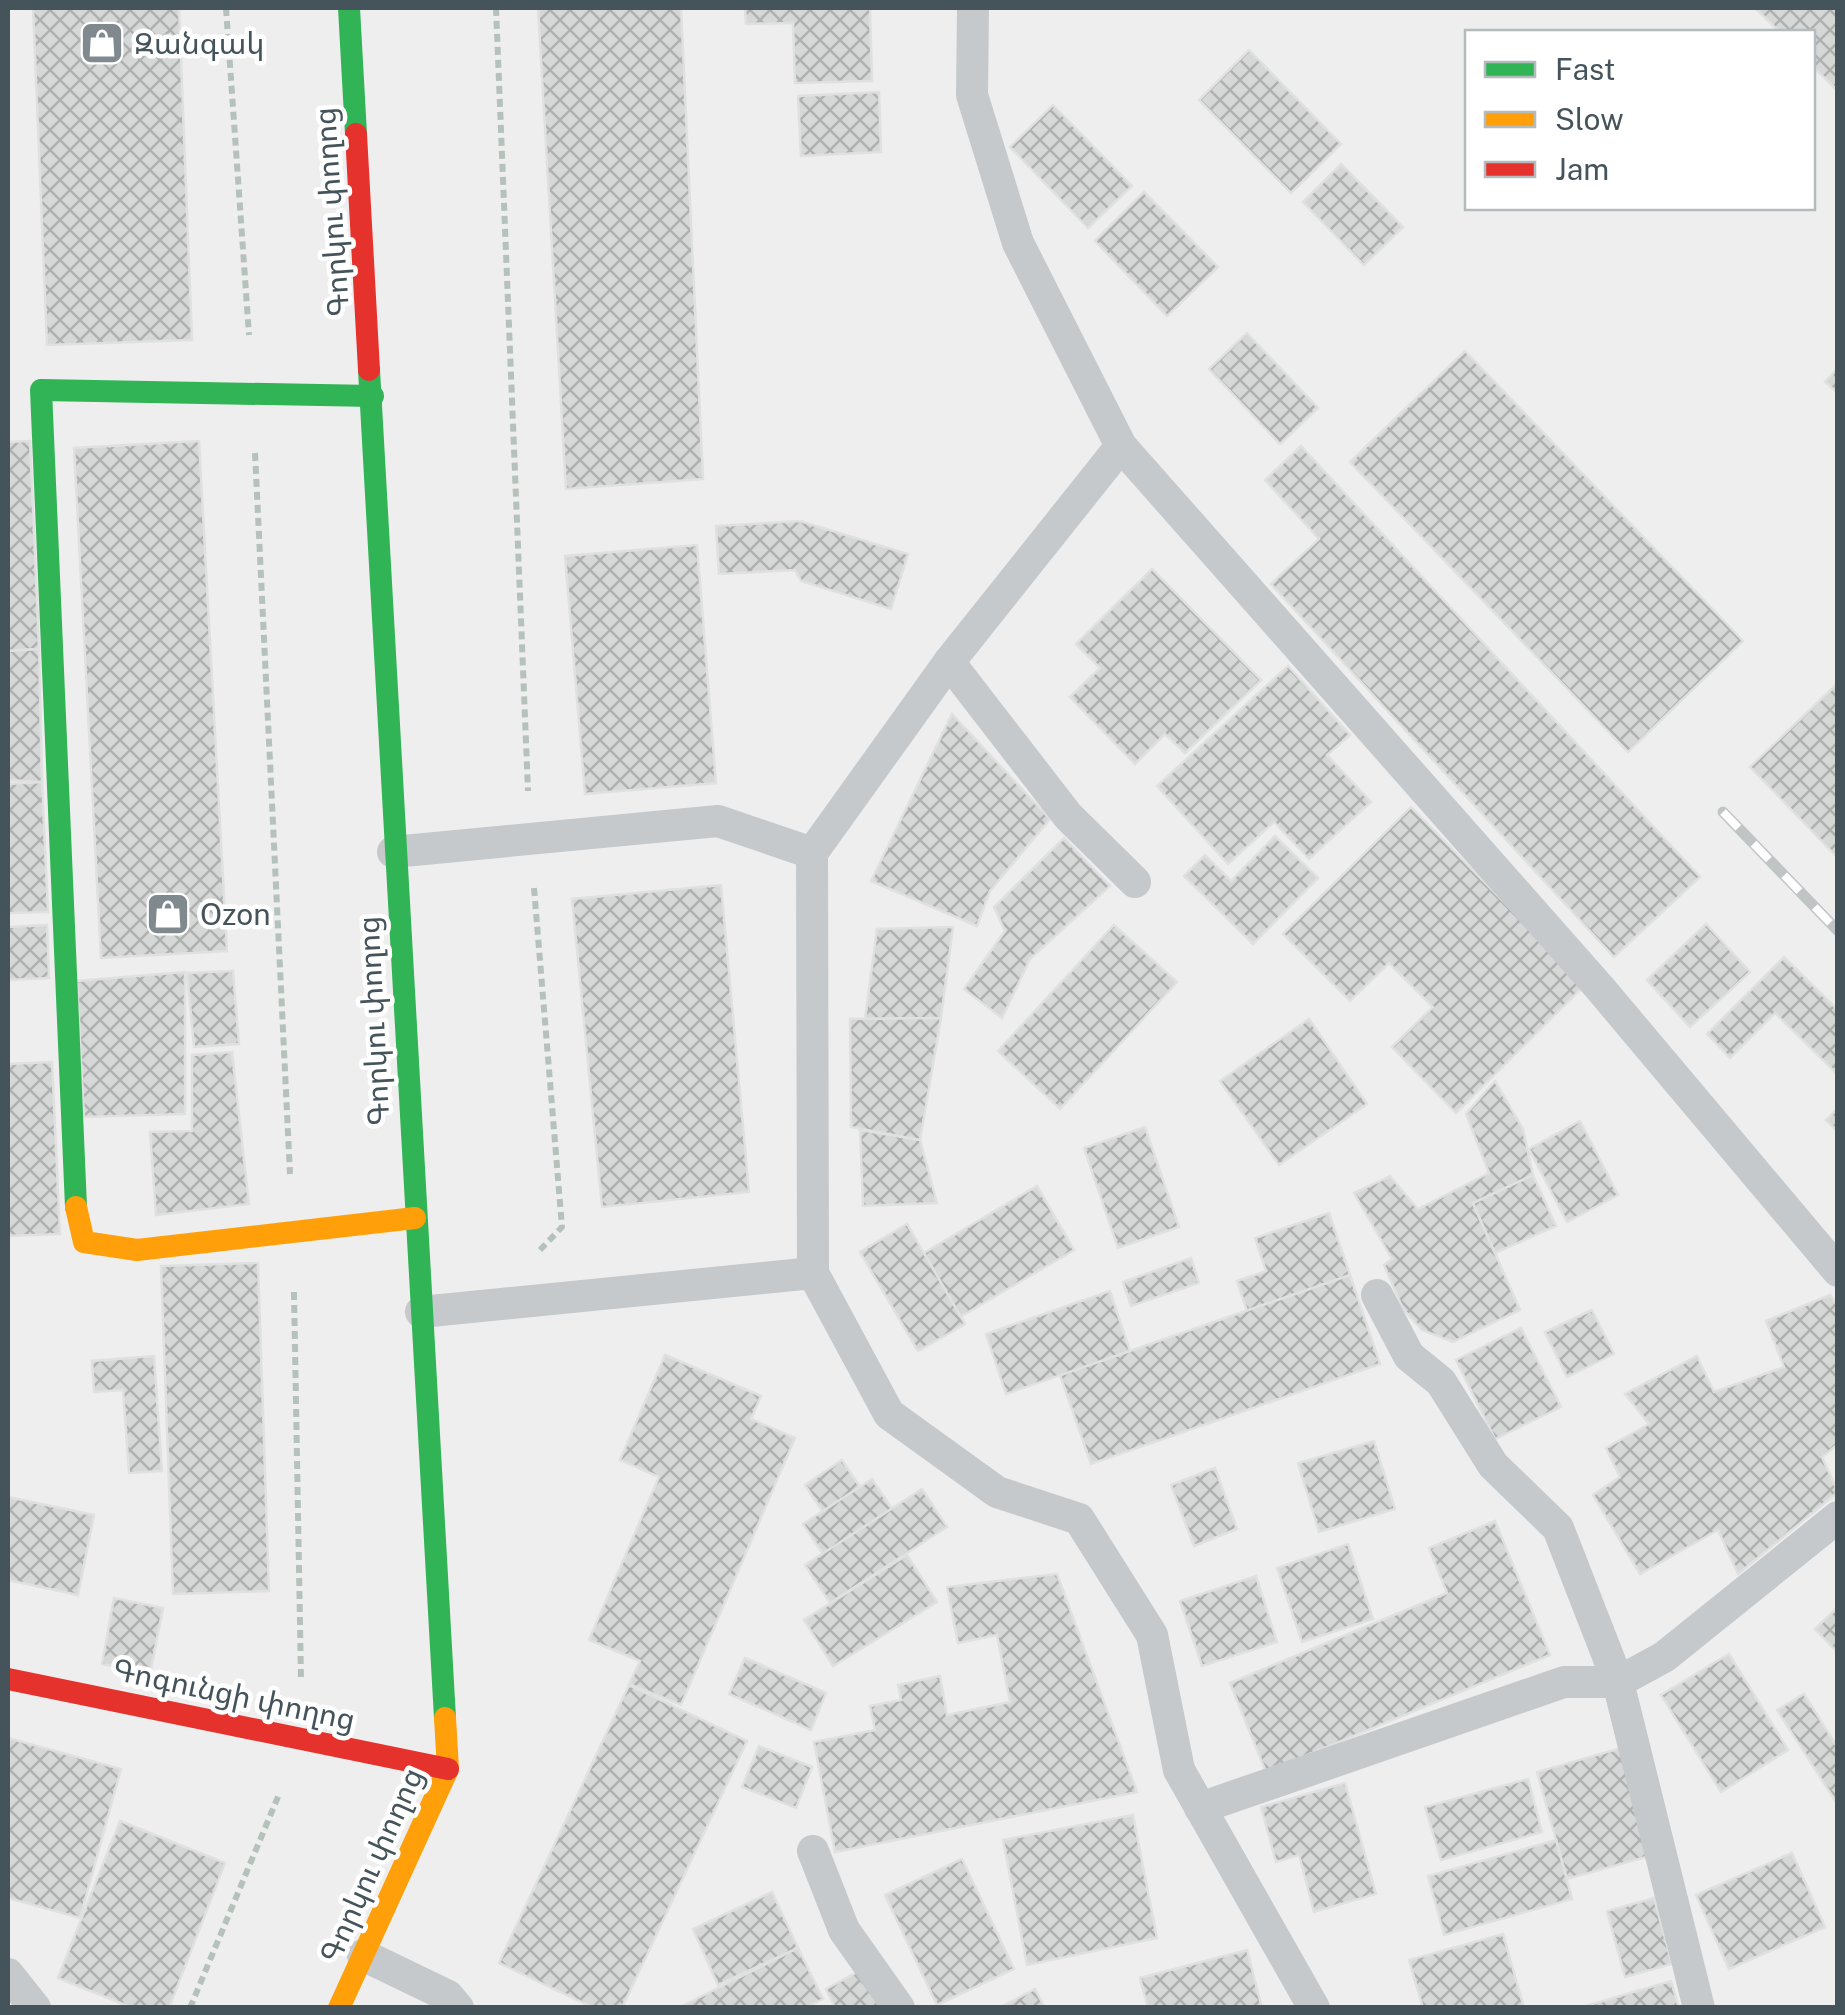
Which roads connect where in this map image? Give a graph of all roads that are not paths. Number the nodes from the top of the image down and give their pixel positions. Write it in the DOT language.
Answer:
graph roads {
  1 [pos="349,8"];
  2 [pos="973,8"];
  3 [pos="373,396"];
  4 [pos="1121,446"];
  5 [pos="949,662"];
  6 [pos="393,852"];
  7 [pos="812,853"];
  8 [pos="1135,882"];
  9 [pos="415,1218"];
  10 [pos="1838,1271"];
  11 [pos="814,1272"];
  12 [pos="1376,1294"];
  13 [pos="421,1312"];
  14 [pos="1837,1519"];
  15 [pos="8,1679"];
  16 [pos="1618,1682"];
  17 [pos="448,1769"];
  18 [pos="1200,1808"];
  19 [pos="813,1851"];
  20 [pos="363,1955"];
  21 [pos="8,1974"];
  22 [pos="35,2008"];
  23 [pos="339,2008"];
  24 [pos="458,2008"];
  25 [pos="900,2008"];
  26 [pos="1314,2008"];
  27 [pos="1698,2008"];
  1 -- 3 [label="main road, Գորկու փողոց"];
  2 -- 4 [label="lane"];
  3 -- 6 [label="main road, Գորկու փողոց"];
  3 -- 9 [label="main road"];
  4 -- 5 [label="lane"];
  4 -- 10 [label="lane"];
  5 -- 7 [label="lane"];
  5 -- 8 [label="lane"];
  6 -- 7 [label="lane"];
  6 -- 9 [label="main road, Գորկու փողոց"];
  7 -- 11 [label="lane"];
  9 -- 13 [label="main road, Գորկու փողոց"];
  11 -- 13 [label="lane"];
  11 -- 18 [label="lane"];
  12 -- 16 [label="lane"];
  13 -- 17 [label="main road, Գորկու փողոց"];
  14 -- 16 [label="lane"];
  15 -- 17 [label="main road, Գոգունցի փողոց"];
  16 -- 18 [label="lane"];
  16 -- 27 [label="lane"];
  17 -- 20 [label="main road, Գորկու փողոց"];
  18 -- 26 [label="lane"];
  19 -- 25 [label="lane"];
  20 -- 23 [label="main road, Գորկու փողոց"];
  20 -- 24 [label="lane"];
  21 -- 22 [label="lane"];
}
